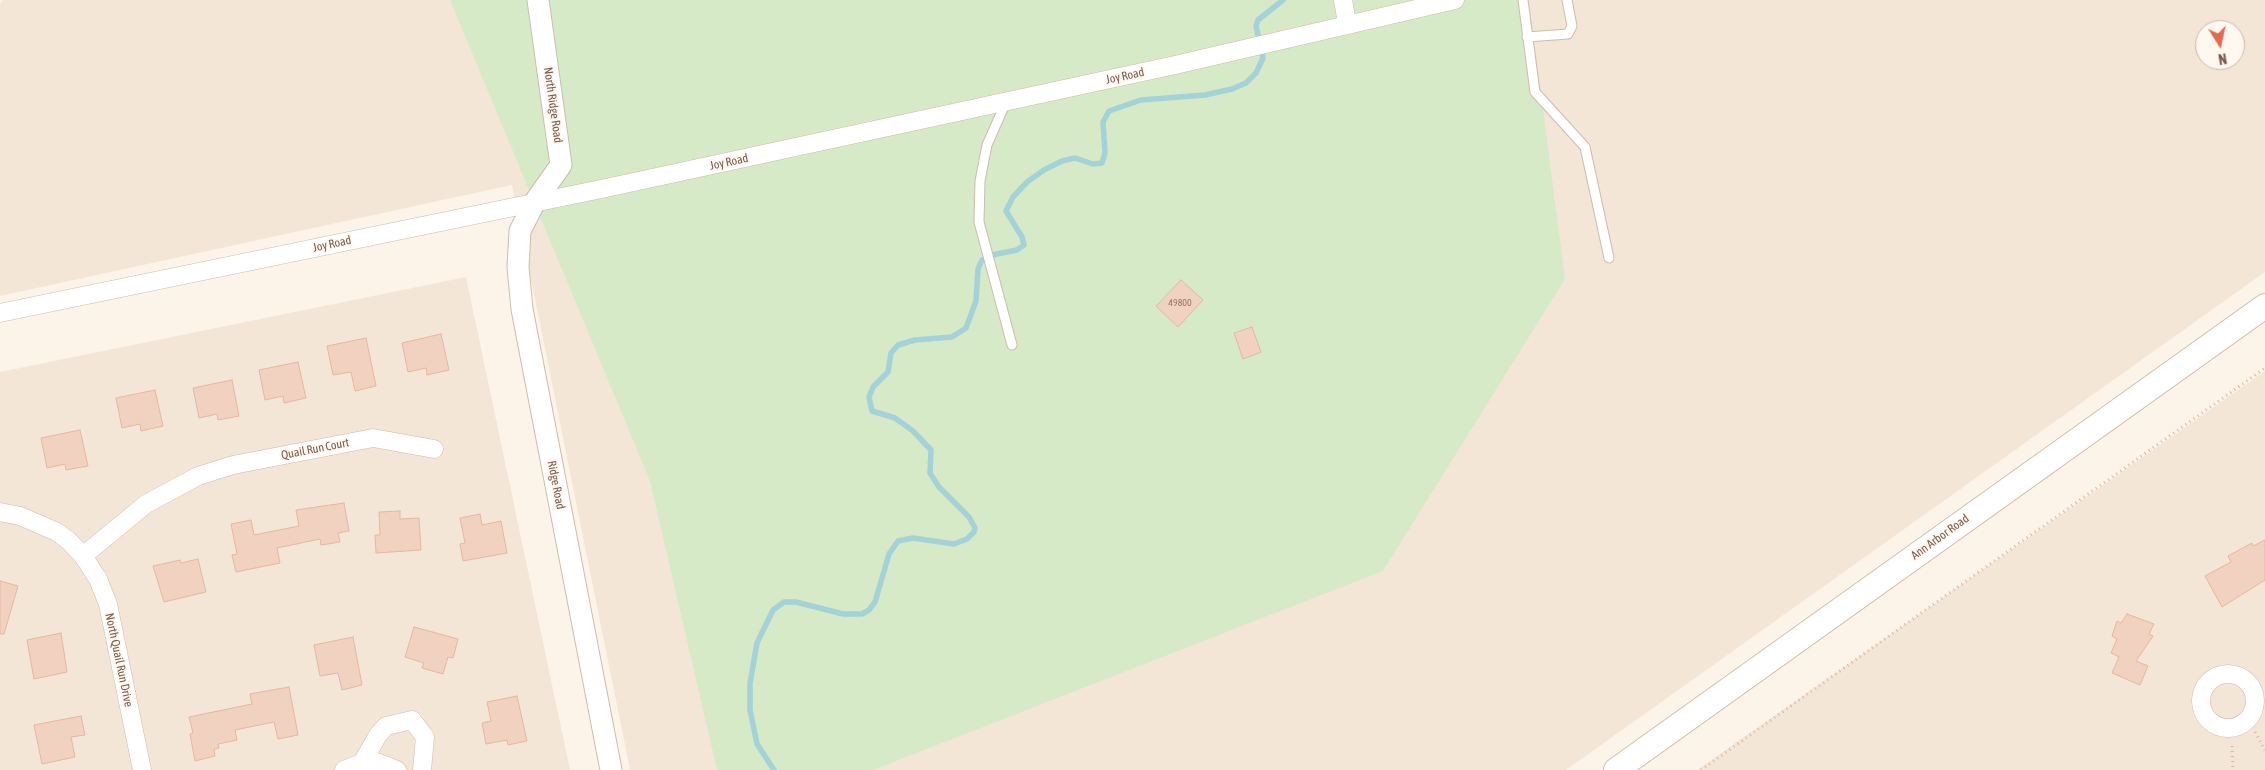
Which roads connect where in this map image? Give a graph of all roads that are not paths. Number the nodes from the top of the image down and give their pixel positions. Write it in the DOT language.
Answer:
graph roads {
  1 [pos="538,0"];
  2 [pos="1343,0"];
  3 [pos="1455,0"];
  4 [pos="1523,0"];
  5 [pos="1567,0"];
  6 [pos="1347,24"];
  7 [pos="1527,37"];
  8 [pos="1006,101"];
  9 [pos="534,202"];
  10 [pos="1609,258"];
  11 [pos="2265,306"];
  12 [pos="0,313"];
  13 [pos="1012,345"];
  14 [pos="434,449"];
  15 [pos="0,512"];
  16 [pos="83,556"];
  17 [pos="362,763"];
  18 [pos="142,770"];
  19 [pos="344,770"];
  20 [pos="397,770"];
  21 [pos="422,770"];
  22 [pos="611,770"];
  23 [pos="1616,770"];
  1 -- 9 [label="street, North Ridge Road"];
  2 -- 6 [label="street"];
  3 -- 6 [label="street, Joy Road"];
  4 -- 7 [label="lane"];
  5 -- 7 [label="lane"];
  6 -- 8 [label="street, Joy Road"];
  7 -- 10 [label="lane"];
  8 -- 9 [label="street, Joy Road"];
  8 -- 13 [label="lane"];
  9 -- 12 [label="street, Joy Road"];
  9 -- 22 [label="street, Ridge Road"];
  11 -- 23 [label="main road, Ann Arbor Road"];
  14 -- 16 [label="street, Quail Run Court"];
  15 -- 16 [label="street, North Quail Run Drive"];
  16 -- 18 [label="street, North Quail Run Drive"];
  17 -- 19 [label="street"];
  17 -- 20 [label="street"];
  17 -- 21 [label="street"];
}
